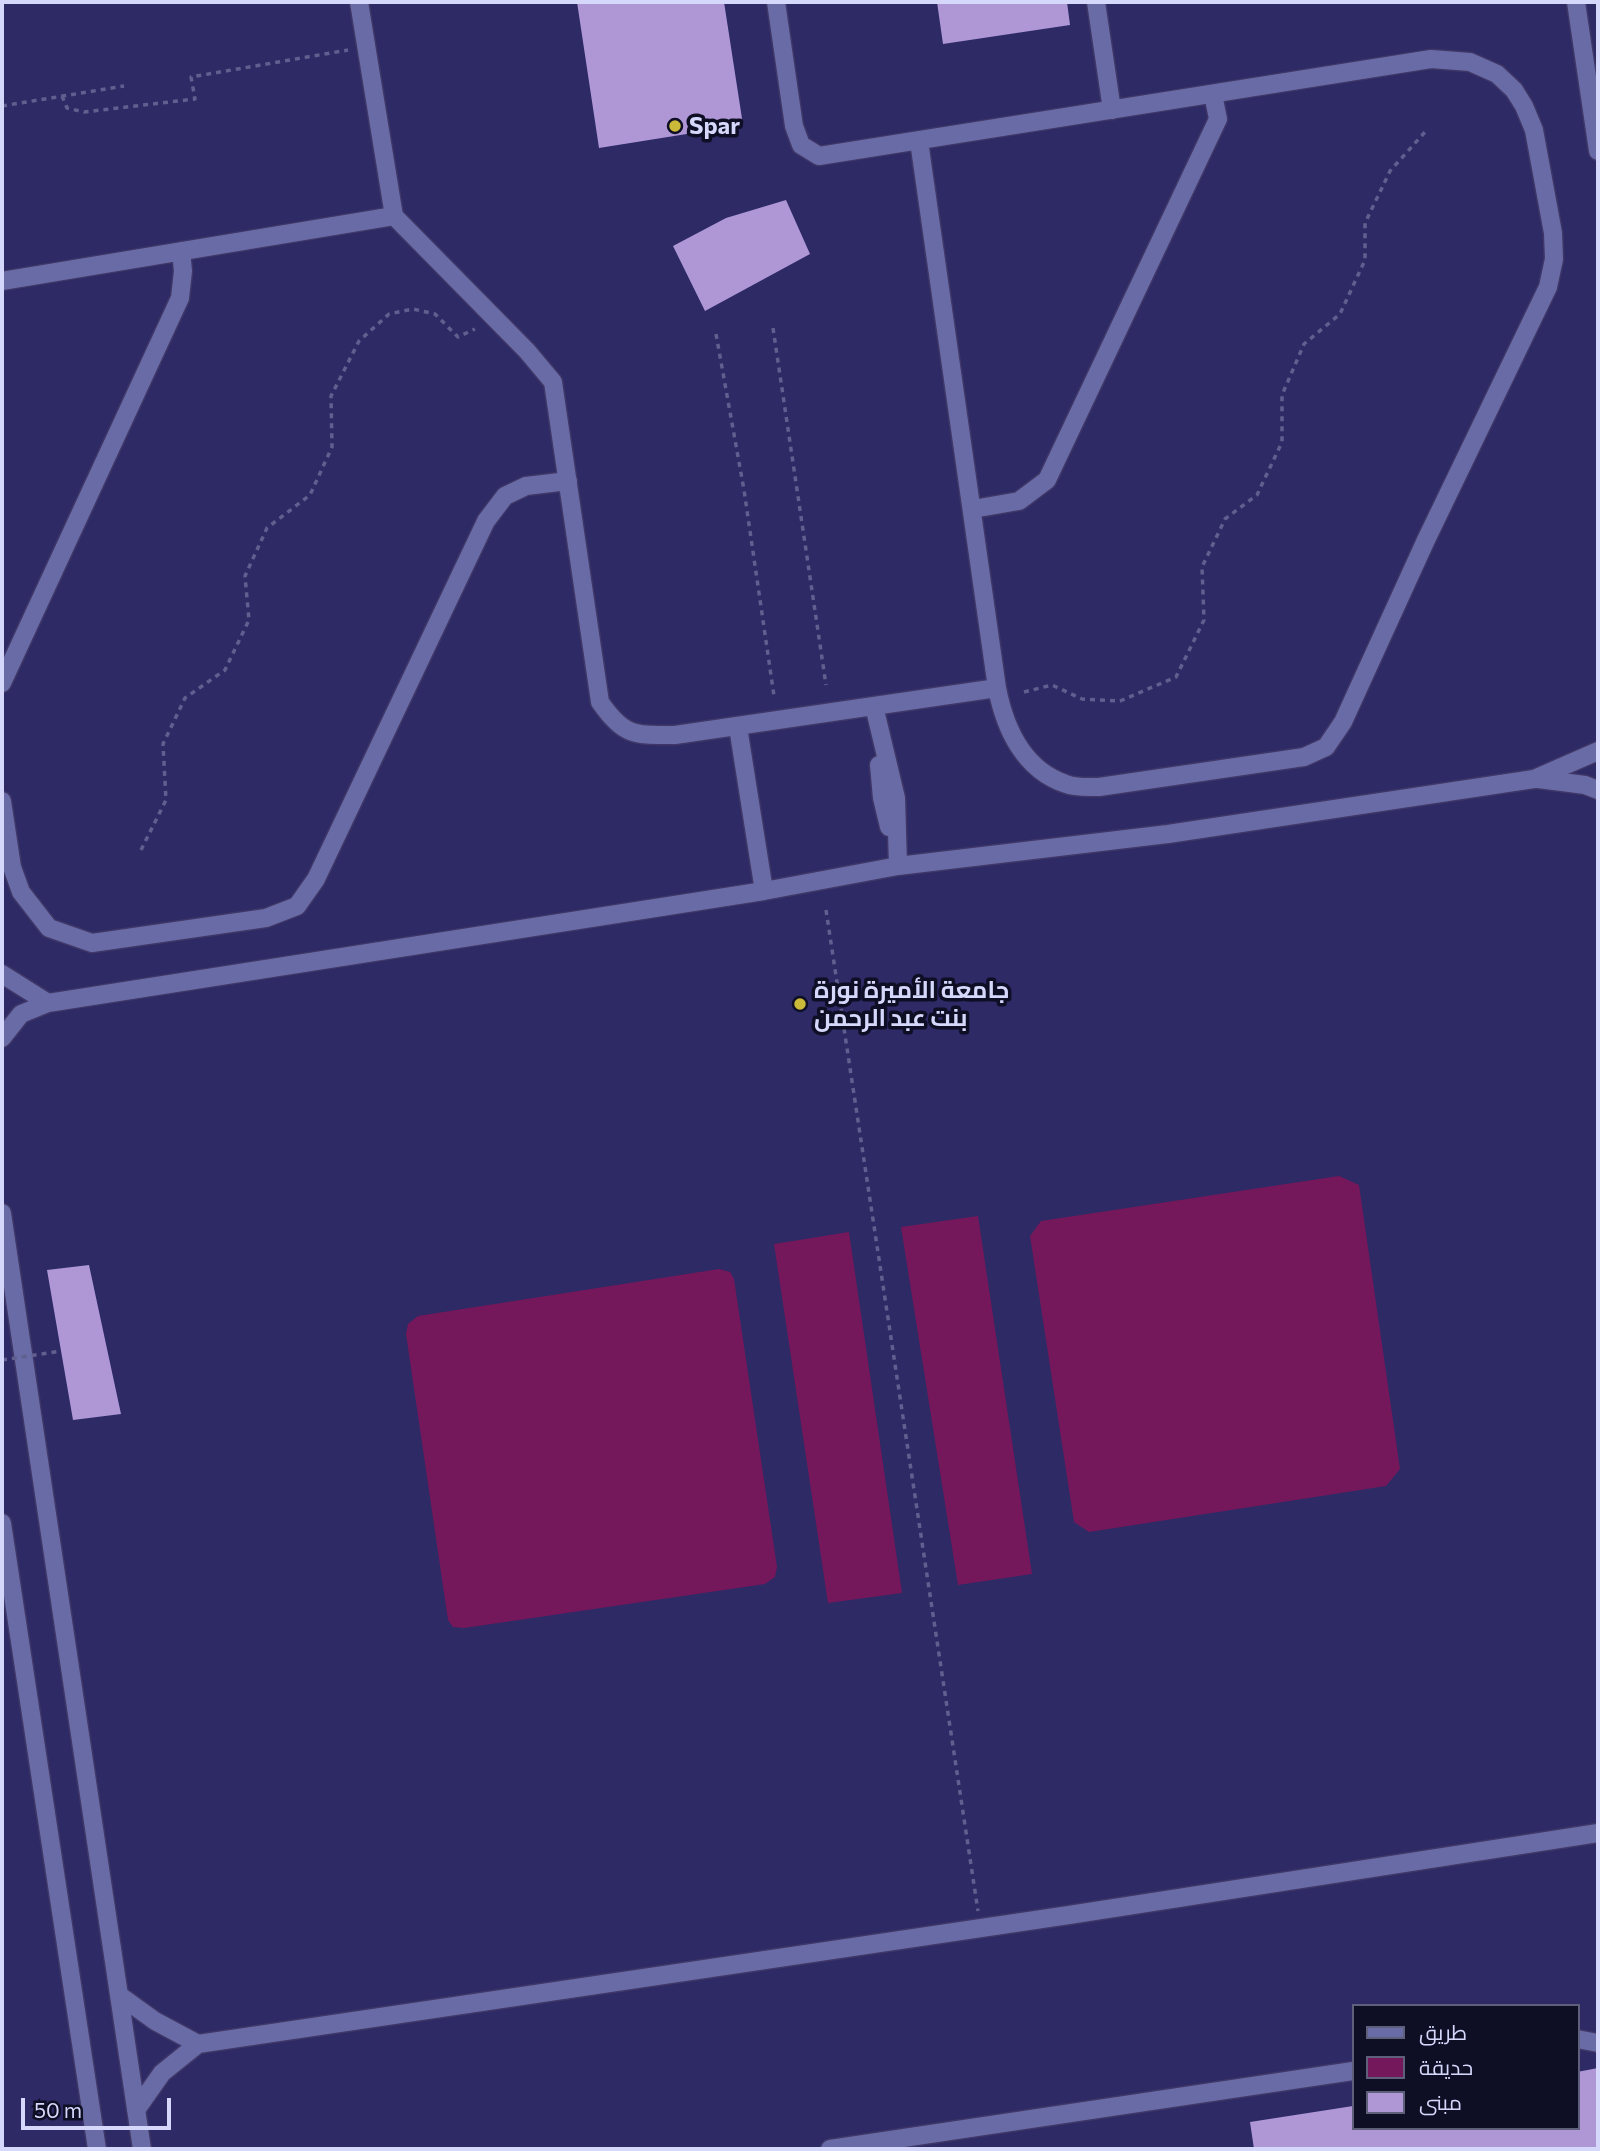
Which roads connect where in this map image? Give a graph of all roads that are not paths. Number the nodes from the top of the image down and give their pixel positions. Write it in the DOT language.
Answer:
graph roads {
  1 [pos="359,2"];
  2 [pos="776,2"];
  3 [pos="1096,2"];
  4 [pos="1576,2"];
  5 [pos="1213,94"];
  6 [pos="1112,110"];
  7 [pos="919,141"];
  8 [pos="1598,151"];
  9 [pos="394,216"];
  10 [pos="181,251"];
  11 [pos="2,281"];
  12 [pos="568,481"];
  13 [pos="973,509"];
  14 [pos="2,683"];
  15 [pos="998,688"];
  16 [pos="874,706"];
  17 [pos="738,727"];
  18 [pos="1598,751"];
  19 [pos="1534,779"];
  20 [pos="1598,790"];
  21 [pos="2,801"];
  22 [pos="898,866"];
  23 [pos="764,891"];
  24 [pos="2,974"];
  25 [pos="48,1003"];
  26 [pos="2,1038"];
  27 [pos="2,1213"];
  28 [pos="2,1523"];
  29 [pos="1598,1833"];
  30 [pos="119,1995"];
  31 [pos="1579,2039"];
  32 [pos="1598,2043"];
  33 [pos="198,2044"];
  34 [pos="1352,2071"];
  35 [pos="136,2110"];
  36 [pos="97,2149"];
  37 [pos="142,2149"];
  38 [pos="830,2149"];
  1 -- 9 [label="street"];
  2 -- 7 [label="street"];
  3 -- 6 [label="street"];
  4 -- 8 [label="street"];
  5 -- 6 [label="street"];
  5 -- 13 [label="street"];
  5 -- 15 [label="street"];
  6 -- 7 [label="street"];
  7 -- 13 [label="street"];
  9 -- 10 [label="street"];
  9 -- 12 [label="street"];
  10 -- 11 [label="street"];
  10 -- 14 [label="street"];
  12 -- 17 [label="street"];
  12 -- 21 [label="street"];
  13 -- 15 [label="street"];
  15 -- 16 [label="street"];
  16 -- 17 [label="street"];
  16 -- 22 [label="street"];
  17 -- 23 [label="street"];
  18 -- 19 [label="street"];
  19 -- 20 [label="street"];
  19 -- 22 [label="street"];
  22 -- 23 [label="street"];
  23 -- 25 [label="street"];
  24 -- 25 [label="street"];
  25 -- 26 [label="street"];
  27 -- 30 [label="street"];
  28 -- 36 [label="street"];
  29 -- 33 [label="street"];
  30 -- 33 [label="street"];
  30 -- 35 [label="street"];
  31 -- 32 [label="street"];
  33 -- 35 [label="street"];
  34 -- 38 [label="street"];
  35 -- 37 [label="street"];
}
